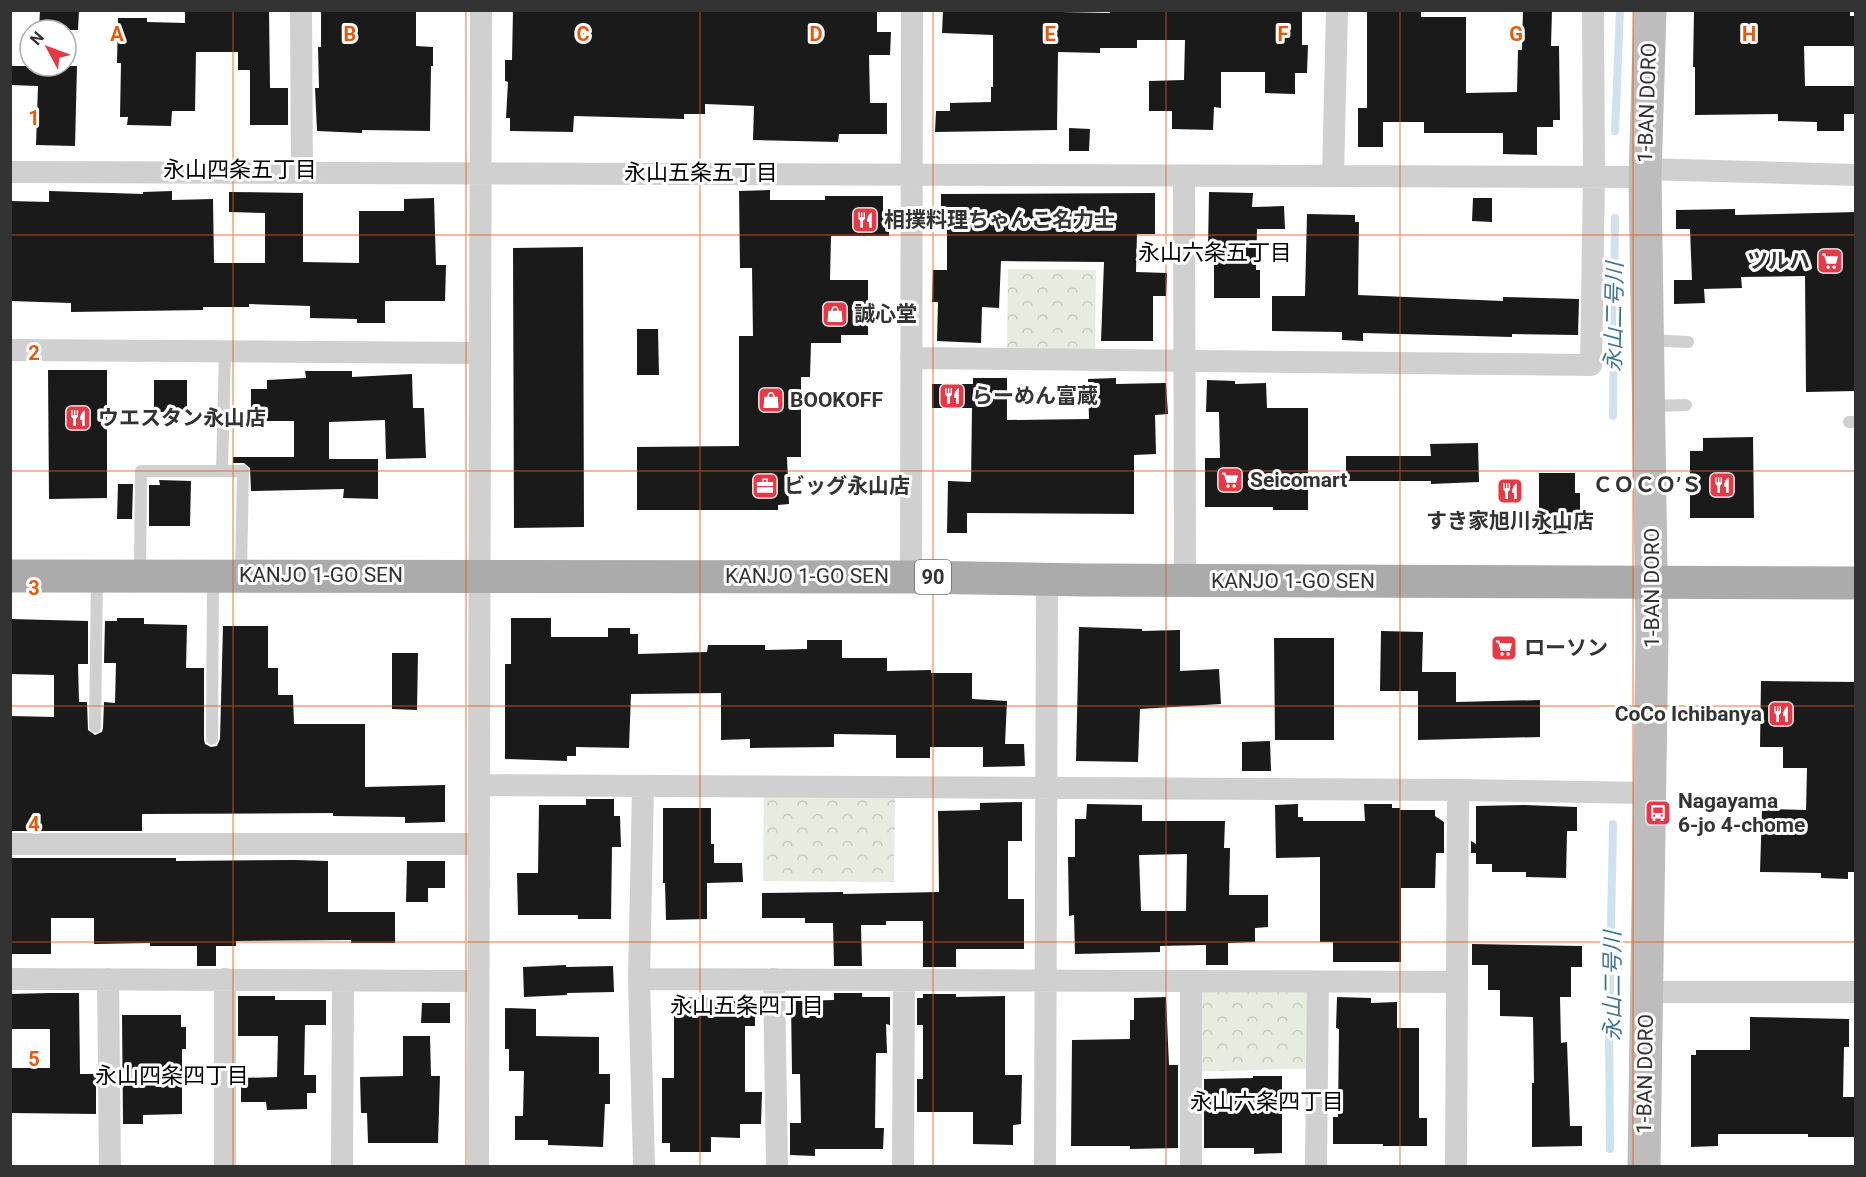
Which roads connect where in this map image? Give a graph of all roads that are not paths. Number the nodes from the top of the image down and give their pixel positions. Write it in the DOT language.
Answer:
graph roads {
  1 [pos="301,10"];
  2 [pos="481,10"];
  3 [pos="912,10"];
  4 [pos="1336,10"];
  5 [pos="1593,10"];
  6 [pos="1650,10"];
  7 [pos="10,172"];
  8 [pos="302,172"];
  9 [pos="1645,173"];
  10 [pos="480,174"];
  11 [pos="912,174"];
  12 [pos="1856,175"];
  13 [pos="1184,176"];
  14 [pos="1334,176"];
  15 [pos="1594,177"];
  16 [pos="1648,340"];
  17 [pos="1688,342"];
  18 [pos="10,350"];
  19 [pos="225,351"];
  20 [pos="480,353"];
  21 [pos="911,358"];
  22 [pos="1184,361"];
  23 [pos="1686,405"];
  24 [pos="1649,406"];
  25 [pos="222,471"];
  26 [pos="227,575"];
  27 [pos="479,575"];
  28 [pos="10,576"];
  29 [pos="97,576"];
  30 [pos="140,576"];
  31 [pos="911,577"];
  32 [pos="1047,579"];
  33 [pos="1185,580"];
  34 [pos="1652,582"];
  35 [pos="1856,583"];
  36 [pos="95,727"];
  37 [pos="212,739"];
  38 [pos="479,785"];
  39 [pos="643,786"];
  40 [pos="1046,788"];
  41 [pos="1458,790"];
  42 [pos="1649,793"];
  43 [pos="10,844"];
  44 [pos="479,844"];
  45 [pos="10,979"];
  46 [pos="108,979"];
  47 [pos="225,979"];
  48 [pos="639,979"];
  49 [pos="774,979"];
  50 [pos="1045,980"];
  51 [pos="343,981"];
  52 [pos="478,981"];
  53 [pos="904,981"];
  54 [pos="1191,982"];
  55 [pos="1318,982"];
  56 [pos="1456,982"];
  57 [pos="1646,992"];
  58 [pos="1856,992"];
  59 [pos="110,1167"];
  60 [pos="225,1167"];
  61 [pos="342,1167"];
  62 [pos="478,1167"];
  63 [pos="644,1167"];
  64 [pos="777,1167"];
  65 [pos="903,1167"];
  66 [pos="1045,1167"];
  67 [pos="1191,1167"];
  68 [pos="1316,1167"];
  69 [pos="1456,1167"];
  70 [pos="1644,1167"];
  1 -- 8 [label="street"];
  2 -- 10 [label="street"];
  3 -- 11 [label="street"];
  4 -- 14 [label="street"];
  5 -- 15 [label="street"];
  6 -- 9 [label="street, 1-BAN DORO"];
  7 -- 8 [label="street"];
  8 -- 10 [label="street"];
  9 -- 12 [label="street"];
  9 -- 15 [label="street"];
  9 -- 16 [label="street, 1-BAN DORO"];
  10 -- 11 [label="street"];
  10 -- 20 [label="street"];
  11 -- 13 [label="street"];
  11 -- 21 [label="street"];
  13 -- 14 [label="street"];
  13 -- 22 [label="street"];
  14 -- 15 [label="street"];
  15 -- 22 [label="street"];
  16 -- 17 [label="lane"];
  16 -- 24 [label="street, 1-BAN DORO"];
  18 -- 19 [label="street"];
  19 -- 20 [label="street"];
  19 -- 25 [label="lane"];
  20 -- 27 [label="street"];
  21 -- 22 [label="street"];
  21 -- 31 [label="street"];
  22 -- 33 [label="street"];
  23 -- 24 [label="lane"];
  24 -- 34 [label="street, 1-BAN DORO"];
  25 -- 26 [label="lane"];
  25 -- 30 [label="lane"];
  26 -- 27 [label="main road, KANJO 1-GO SEN / 90"];
  26 -- 30 [label="main road, KANJO 1-GO SEN / 90"];
  26 -- 37 [label="lane"];
  27 -- 31 [label="main road, KANJO 1-GO SEN / 90"];
  27 -- 38 [label="street"];
  28 -- 29 [label="main road, KANJO 1-GO SEN / 90"];
  29 -- 30 [label="main road, KANJO 1-GO SEN / 90"];
  29 -- 36 [label="lane"];
  31 -- 32 [label="main road, KANJO 1-GO SEN / 90"];
  32 -- 33 [label="main road, KANJO 1-GO SEN / 90"];
  32 -- 40 [label="street"];
  33 -- 34 [label="main road, KANJO 1-GO SEN / 90"];
  34 -- 35 [label="main road, KANJO 1-GO SEN / 90"];
  34 -- 42 [label="street, 1-BAN DORO"];
  38 -- 39 [label="street"];
  38 -- 44 [label="street"];
  39 -- 40 [label="street"];
  39 -- 48 [label="street"];
  40 -- 41 [label="street"];
  40 -- 50 [label="street"];
  41 -- 42 [label="street"];
  41 -- 56 [label="street"];
  42 -- 57 [label="street, 1-BAN DORO"];
  43 -- 44 [label="street"];
  44 -- 52 [label="street"];
  45 -- 46 [label="street"];
  46 -- 47 [label="street"];
  46 -- 59 [label="street"];
  47 -- 51 [label="street"];
  47 -- 60 [label="street"];
  48 -- 49 [label="street"];
  48 -- 63 [label="street"];
  49 -- 53 [label="street"];
  49 -- 64 [label="street"];
  50 -- 53 [label="street"];
  50 -- 54 [label="street"];
  50 -- 66 [label="street"];
  51 -- 52 [label="street"];
  51 -- 61 [label="street"];
  52 -- 62 [label="street"];
  53 -- 65 [label="street"];
  54 -- 55 [label="street"];
  54 -- 67 [label="street"];
  55 -- 56 [label="street"];
  55 -- 68 [label="street"];
  56 -- 69 [label="street"];
  57 -- 58 [label="street"];
  57 -- 70 [label="street, 1-BAN DORO"];
}
